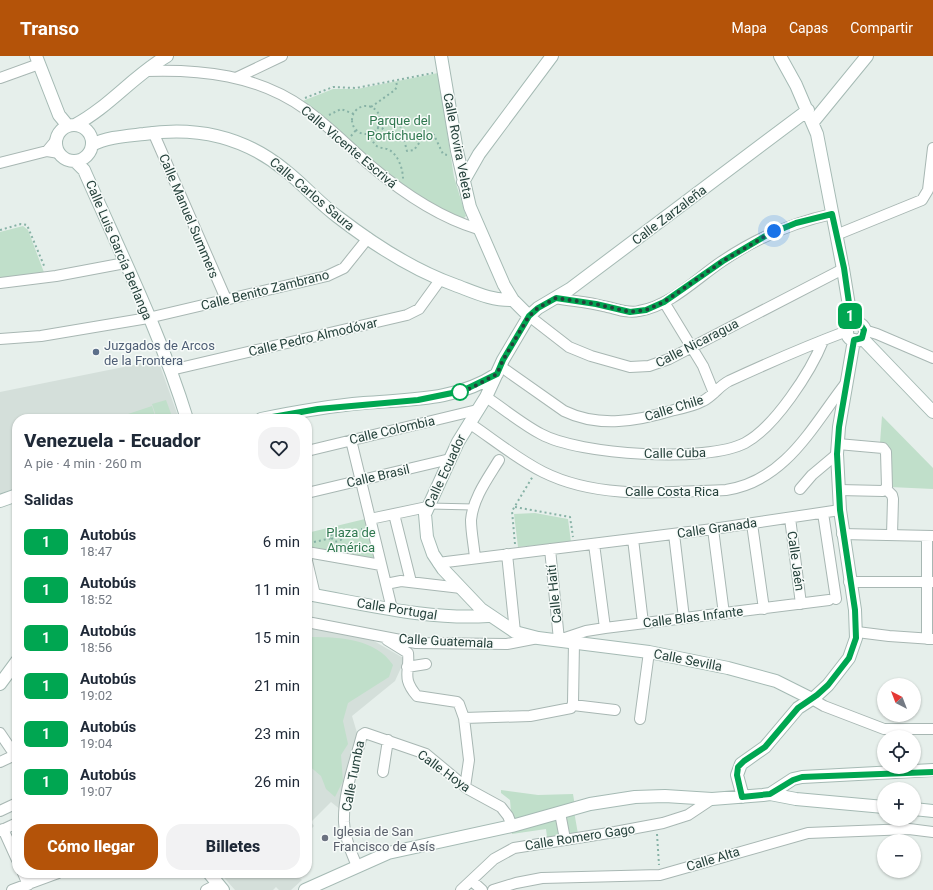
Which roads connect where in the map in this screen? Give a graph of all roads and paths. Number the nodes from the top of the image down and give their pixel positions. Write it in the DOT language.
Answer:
graph roads {
  1 [pos="167,56"];
  2 [pos="282,56"];
  3 [pos="441,56"];
  4 [pos="552,56"];
  5 [pos="780,56"];
  6 [pos="867,56"];
  7 [pos="38,60"];
  8 [pos="145,71"];
  9 [pos="444,71"];
  10 [pos="0,78"];
  11 [pos="236,78"];
  12 [pos="396,81"];
  13 [pos="294,102"];
  14 [pos="370,107"];
  15 [pos="808,110"];
  16 [pos="354,114"];
  17 [pos="321,122"];
  18 [pos="813,122"];
  19 [pos="377,128"];
  20 [pos="72,131"];
  21 [pos="153,132"];
  22 [pos="368,133"];
  23 [pos="93,147"];
  24 [pos="933,148"];
  25 [pos="47,151"];
  26 [pos="59,153"];
  27 [pos="457,154"];
  28 [pos="75,161"];
  29 [pos="0,163"];
  30 [pos="84,170"];
  31 [pos="463,182"];
  32 [pos="398,188"];
  33 [pos="832,214"];
  34 [pos="478,229"];
  35 [pos="0,230"];
  36 [pos="836,235"];
  37 [pos="368,238"];
  38 [pos="125,263"];
  39 [pos="844,268"];
  40 [pos="49,277"];
  41 [pos="440,280"];
  42 [pos="0,283"];
  43 [pos="556,298"];
  44 [pos="226,299"];
  45 [pos="513,300"];
  46 [pos="664,302"];
  47 [pos="529,316"];
  48 [pos="148,318"];
  49 [pos="856,333"];
  50 [pos="0,339"];
  51 [pos="823,341"];
  52 [pos="691,347"];
  53 [pos="933,358"];
  54 [pos="171,370"];
  55 [pos="498,370"];
  56 [pos="846,383"];
  57 [pos="714,393"];
  58 [pos="486,397"];
  59 [pos="477,410"];
  60 [pos="933,412"];
  61 [pos="185,414"];
  62 [pos="290,414"];
  63 [pos="469,423"];
  64 [pos="351,440"];
  65 [pos="838,449"];
  66 [pos="312,450"];
  67 [pos="450,459"];
  68 [pos="498,460"];
  69 [pos="537,469"];
  70 [pos="361,480"];
  71 [pos="800,489"];
  72 [pos="839,490"];
  73 [pos="886,490"];
  74 [pos="312,491"];
  75 [pos="12,497"];
  76 [pos="0,501"];
  77 [pos="428,506"];
  78 [pos="474,507"];
  79 [pos="514,507"];
  80 [pos="840,510"];
  81 [pos="823,513"];
  82 [pos="394,514"];
  83 [pos="790,518"];
  84 [pos="371,523"];
  85 [pos="752,524"];
  86 [pos="712,529"];
  87 [pos="674,534"];
  88 [pos="842,534"];
  89 [pos="342,535"];
  90 [pos="892,535"];
  91 [pos="930,536"];
  92 [pos="332,538"];
  93 [pos="633,540"];
  94 [pos="313,542"];
  95 [pos="594,544"];
  96 [pos="574,547"];
  97 [pos="550,549"];
  98 [pos="312,553"];
  99 [pos="511,553"];
  100 [pos="475,558"];
  101 [pos="438,562"];
  102 [pos="382,565"];
  103 [pos="411,582"];
  104 [pos="849,582"];
  105 [pos="930,582"];
  106 [pos="386,584"];
  107 [pos="461,588"];
  108 [pos="312,594"];
  109 [pos="801,604"];
  110 [pos="392,609"];
  111 [pos="764,609"];
  112 [pos="724,614"];
  113 [pos="488,616"];
  114 [pos="684,618"];
  115 [pos="312,623"];
  116 [pos="643,623"];
  117 [pos="605,628"];
  118 [pos="515,632"];
  119 [pos="857,632"];
  120 [pos="382,636"];
  121 [pos="538,638"];
  122 [pos="930,639"];
  123 [pos="559,640"];
  124 [pos="574,642"];
  125 [pos="649,652"];
  126 [pos="426,664"];
  127 [pos="407,667"];
  128 [pos="12,673"];
  129 [pos="1,683"];
  130 [pos="812,699"];
  131 [pos="573,705"];
  132 [pos="615,710"];
  133 [pos="464,718"];
  134 [pos="640,719"];
  135 [pos="933,729"];
  136 [pos="884,730"];
  137 [pos="921,731"];
  138 [pos="0,733"];
  139 [pos="363,733"];
  140 [pos="388,740"];
  141 [pos="12,750"];
  142 [pos="12,758"];
  143 [pos="0,762"];
  144 [pos="921,770"];
  145 [pos="933,771"];
  146 [pos="383,772"];
  147 [pos="877,772"];
  148 [pos="793,780"];
  149 [pos="465,787"];
  150 [pos="770,794"];
  151 [pos="742,797"];
  152 [pos="791,798"];
  153 [pos="712,799"];
  154 [pos="12,805"];
  155 [pos="877,806"];
  156 [pos="921,810"];
  157 [pos="0,811"];
  158 [pos="933,811"];
  159 [pos="560,813"];
  160 [pos="12,825"];
  161 [pos="656,825"];
  162 [pos="512,826"];
  163 [pos="2,830"];
  164 [pos="933,832"];
  165 [pos="565,839"];
  166 [pos="12,850"];
  167 [pos="357,866"];
  168 [pos="660,875"];
  169 [pos="476,877"];
  170 [pos="25,878"];
  171 [pos="46,878"];
  172 [pos="213,878"];
  173 [pos="28,885"];
  174 [pos="220,887"];
  175 [pos="12,890"];
  176 [pos="206,890"];
  177 [pos="305,890"];
  178 [pos="461,890"];
  179 [pos="482,890"];
  180 [pos="493,890"];
  1 -- 8 [label="street"];
  2 -- 11 [label="street"];
  3 -- 9 [label="street, Calle Rovira Veleta"];
  4 -- 31 [label="street"];
  5 -- 15 [label="street"];
  6 -- 18 [label="street"];
  7 -- 10 [label="street"];
  7 -- 20 [label="street"];
  8 -- 11 [label="street, Calle Vicente Escrivá"];
  8 -- 20 [label="street"];
  9 -- 12 [label="path"];
  9 -- 27 [label="street, Calle Rovira Veleta"];
  11 -- 13 [label="street, Calle Vicente Escrivá"];
  12 -- 13 [label="path"];
  12 -- 14 [label="path"];
  13 -- 17 [label="street, Calle Vicente Escrivá"];
  14 -- 16 [label="path"];
  14 -- 19 [label="path"];
  15 -- 18 [label="street"];
  15 -- 43 [label="street, Calle Zarzaleña"];
  16 -- 17 [label="path"];
  16 -- 22 [label="path"];
  17 -- 32 [label="street, Calle Vicente Escrivá"];
  18 -- 33 [label="street"];
  19 -- 22 [label="path"];
  19 -- 27 [label="path"];
  20 -- 23 [label="street"];
  20 -- 25 [label="street"];
  20 -- 26 [label="street"];
  21 -- 23 [label="street, Calle Carlos Saura"];
  21 -- 37 [label="street, Calle Carlos Saura"];
  21 -- 44 [label="street, Calle Manuel Summers"];
  22 -- 32 [label="path"];
  23 -- 28 [label="street, Calle Carlos Saura"];
  23 -- 30 [label="street, Calle Luis García Berlanga"];
  24 -- 36 [label="street"];
  25 -- 26 [label="street"];
  25 -- 29 [label="street"];
  26 -- 28 [label="street, Calle Luis García Berlanga"];
  27 -- 31 [label="street, Calle Rovira Veleta"];
  28 -- 30 [label="street, Calle Luis García Berlanga"];
  30 -- 38 [label="street, Calle Luis García Berlanga"];
  31 -- 34 [label="street, Calle Rovira Veleta"];
  32 -- 34 [label="street, Calle Vicente Escrivá"];
  33 -- 36 [label="street"];
  33 -- 46 [label="street"];
  34 -- 45 [label="street, Calle Rovira Veleta"];
  35 -- 40 [label="path"];
  36 -- 39 [label="street"];
  37 -- 41 [label="street, Calle Carlos Saura"];
  37 -- 44 [label="street, Calle Benito Zambrano"];
  38 -- 40 [label="street"];
  38 -- 48 [label="street, Calle Luis García Berlanga"];
  39 -- 49 [label="street"];
  39 -- 52 [label="street, Calle Nicaragua"];
  40 -- 42 [label="street"];
  41 -- 45 [label="street, Calle Carlos Saura"];
  41 -- 54 [label="street, Calle Pedro Almodóvar"];
  43 -- 46 [label="street"];
  43 -- 47 [label="street, Calle Zarzaleña"];
  44 -- 48 [label="street, Calle Benito Zambrano"];
  45 -- 47 [label="street, Calle Rovira Veleta"];
  46 -- 52 [label="street"];
  47 -- 52 [label="street, Calle Nicaragua"];
  47 -- 55 [label="street, Calle Ecuador"];
  48 -- 50 [label="street, Calle Benito Zambrano"];
  48 -- 54 [label="street, Calle Luis García Berlanga"];
  49 -- 51 [label="street, Calle Chile"];
  49 -- 53 [label="street"];
  49 -- 56 [label="street"];
  49 -- 60 [label="street"];
  51 -- 57 [label="street, Calle Chile"];
  51 -- 58 [label="street, Calle Cuba"];
  52 -- 57 [label="street"];
  54 -- 61 [label="street, Calle Luis García Berlanga"];
  55 -- 57 [label="street, Calle Chile"];
  55 -- 58 [label="street, Calle Ecuador"];
  55 -- 62 [label="street"];
  56 -- 65 [label="street"];
  56 -- 69 [label="street, Calle Costa Rica"];
  58 -- 59 [label="street, Calle Ecuador"];
  59 -- 63 [label="street, Calle Ecuador"];
  59 -- 64 [label="street, Calle Colombia"];
  63 -- 67 [label="street, Calle Ecuador"];
  63 -- 69 [label="street, Calle Costa Rica"];
  64 -- 66 [label="street, Calle Colombia"];
  64 -- 70 [label="street"];
  65 -- 71 [label="street"];
  65 -- 72 [label="street"];
  65 -- 73 [label="street"];
  67 -- 70 [label="street, Calle Brasil"];
  67 -- 77 [label="street, Calle Ecuador"];
  68 -- 78 [label="street"];
  69 -- 79 [label="path"];
  70 -- 74 [label="street, Calle Brasil"];
  70 -- 84 [label="street"];
  72 -- 73 [label="street"];
  72 -- 80 [label="street"];
  73 -- 90 [label="street"];
  75 -- 76 [label="street"];
  77 -- 78 [label="lane"];
  77 -- 82 [label="street"];
  77 -- 101 [label="street, Calle Ecuador"];
  78 -- 100 [label="street"];
  79 -- 96 [label="path"];
  79 -- 99 [label="path"];
  80 -- 81 [label="street, Calle Granada"];
  80 -- 88 [label="street"];
  81 -- 83 [label="street, Calle Granada"];
  81 -- 109 [label="street, Calle Blas Infante"];
  82 -- 84 [label="street"];
  82 -- 103 [label="street"];
  83 -- 85 [label="street, Calle Granada"];
  83 -- 109 [label="street, Calle Jaén"];
  84 -- 89 [label="path"];
  84 -- 102 [label="street"];
  85 -- 86 [label="street, Calle Granada"];
  85 -- 111 [label="street"];
  86 -- 87 [label="street, Calle Granada"];
  86 -- 112 [label="street"];
  87 -- 93 [label="street, Calle Granada"];
  87 -- 114 [label="street"];
  88 -- 90 [label="street"];
  88 -- 104 [label="street"];
  89 -- 92 [label="path"];
  89 -- 92 [label="path"];
  90 -- 91 [label="street"];
  91 -- 105 [label="street"];
  92 -- 94 [label="path"];
  93 -- 95 [label="street, Calle Granada"];
  93 -- 116 [label="street"];
  95 -- 96 [label="street, Calle Granada"];
  95 -- 117 [label="street"];
  96 -- 97 [label="street, Calle Granada"];
  97 -- 99 [label="street, Calle Granada"];
  97 -- 123 [label="street, Calle Haití"];
  98 -- 102 [label="street"];
  99 -- 100 [label="street, Calle Granada"];
  99 -- 118 [label="street"];
  100 -- 101 [label="street, Calle Granada"];
  101 -- 107 [label="street, Calle Ecuador"];
  102 -- 106 [label="street"];
  103 -- 106 [label="street"];
  103 -- 107 [label="street"];
  104 -- 105 [label="street"];
  104 -- 119 [label="street"];
  105 -- 122 [label="street"];
  106 -- 110 [label="street"];
  107 -- 113 [label="street, Calle Ecuador"];
  108 -- 110 [label="street, Calle Portugal"];
  109 -- 111 [label="street, Calle Blas Infante"];
  110 -- 113 [label="street, Calle Portugal"];
  111 -- 112 [label="street, Calle Blas Infante"];
  112 -- 114 [label="street, Calle Blas Infante"];
  113 -- 118 [label="street, Calle Ecuador"];
  114 -- 116 [label="street, Calle Blas Infante"];
  115 -- 120 [label="street, Calle Guatemala"];
  116 -- 117 [label="street, Calle Blas Infante"];
  117 -- 123 [label="street, Calle Blas Infante"];
  118 -- 121 [label="street, Calle Ecuador"];
  119 -- 122 [label="street"];
  119 -- 130 [label="street"];
  120 -- 121 [label="street, Calle Guatemala"];
  120 -- 127 [label="street"];
  121 -- 123 [label="street, Calle Ecuador"];
  123 -- 124 [label="street, Calle Sevilla"];
  124 -- 125 [label="street, Calle Sevilla"];
  124 -- 131 [label="street"];
  125 -- 130 [label="street, Calle Sevilla"];
  125 -- 134 [label="street"];
  126 -- 127 [label="street"];
  127 -- 133 [label="street"];
  128 -- 129 [label="street"];
  130 -- 136 [label="street"];
  130 -- 151 [label="street"];
  131 -- 132 [label="street"];
  131 -- 133 [label="street"];
  133 -- 149 [label="street"];
  135 -- 137 [label="street"];
  138 -- 141 [label="street"];
  139 -- 140 [label="street, Calle Hoya"];
  139 -- 167 [label="street, Calle Tumba"];
  140 -- 146 [label="street"];
  140 -- 149 [label="street, Calle Hoya"];
  142 -- 143 [label="street"];
  144 -- 145 [label="street"];
  147 -- 148 [label="street"];
  148 -- 150 [label="street"];
  148 -- 152 [label="street"];
  149 -- 162 [label="street, Calle Hoya"];
  150 -- 151 [label="street"];
  150 -- 152 [label="street"];
  151 -- 153 [label="street"];
  152 -- 155 [label="street"];
  153 -- 159 [label="street"];
  153 -- 161 [label="street, Calle Romero Gago"];
  154 -- 157 [label="street"];
  156 -- 158 [label="street"];
  159 -- 162 [label="street"];
  159 -- 165 [label="street"];
  160 -- 163 [label="street"];
  161 -- 165 [label="street, Calle Romero Gago"];
  161 -- 168 [label="path"];
  162 -- 167 [label="street"];
  163 -- 166 [label="street"];
  164 -- 168 [label="street, Calle Alta"];
  165 -- 169 [label="street, Calle Romero Gago"];
  167 -- 177 [label="street"];
  168 -- 180 [label="street, Calle Alta"];
  169 -- 178 [label="street, Calle Romero Gago"];
  169 -- 179 [label="street"];
  170 -- 173 [label="street"];
  171 -- 173 [label="street"];
  172 -- 174 [label="street"];
  173 -- 175 [label="street"];
  174 -- 176 [label="street"];
}
